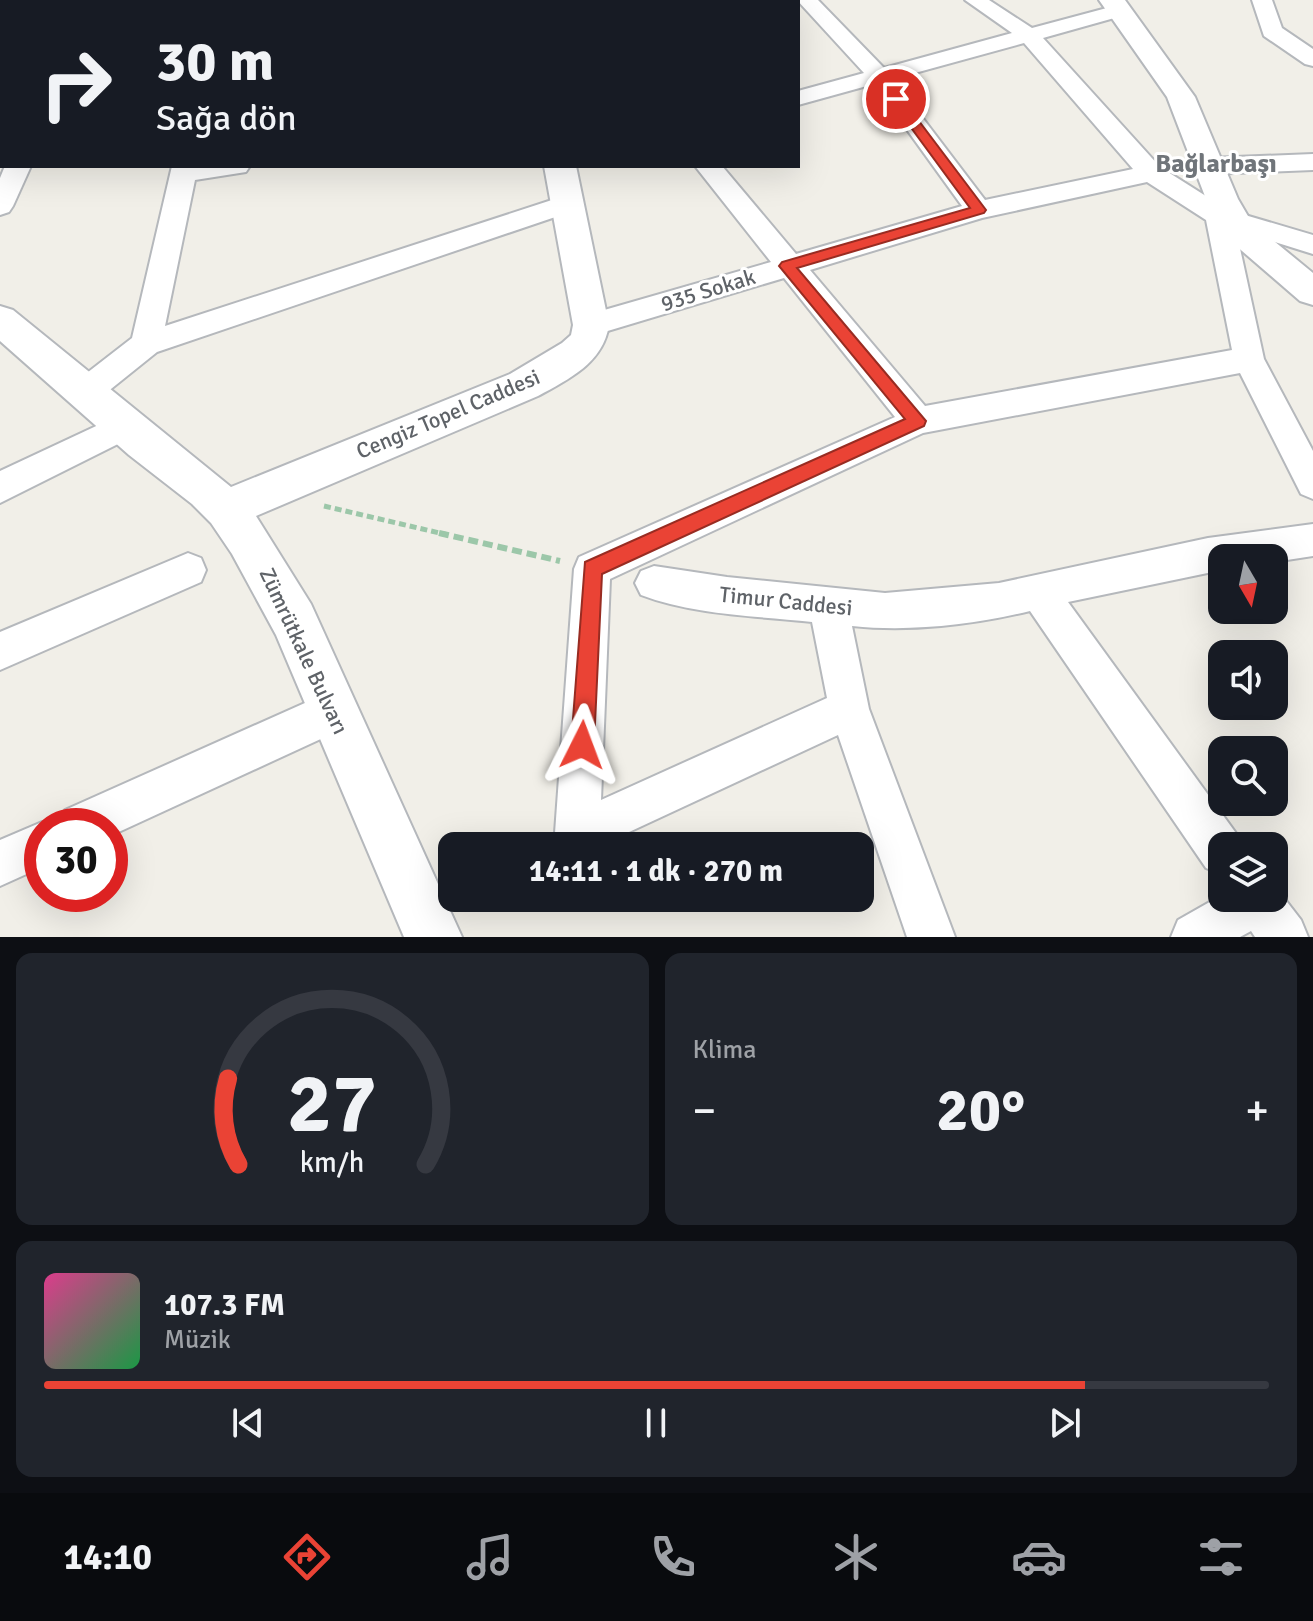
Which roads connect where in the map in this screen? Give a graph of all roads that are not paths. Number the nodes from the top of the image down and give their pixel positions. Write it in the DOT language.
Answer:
graph roads {
  1 [pos="807,0"];
  2 [pos="975,0"];
  3 [pos="1262,0"];
  4 [pos="1115,6"];
  5 [pos="1029,35"];
  6 [pos="1313,59"];
  7 [pos="879,76"];
  8 [pos="800,97"];
  9 [pos="1313,161"];
  10 [pos="1210,166"];
  11 [pos="17,168"];
  12 [pos="560,168"];
  13 [pos="710,168"];
  14 [pos="184,169"];
  15 [pos="1151,173"];
  16 [pos="567,204"];
  17 [pos="0,206"];
  18 [pos="979,210"];
  19 [pos="1226,218"];
  20 [pos="1313,245"];
  21 [pos="787,266"];
  22 [pos="1313,292"];
  23 [pos="0,320"];
  24 [pos="591,325"];
  25 [pos="146,344"];
  26 [pos="1249,359"];
  27 [pos="85,392"];
  28 [pos="918,421"];
  29 [pos="124,426"];
  30 [pos="1313,484"];
  31 [pos="0,488"];
  32 [pos="226,510"];
  33 [pos="1313,540"];
  34 [pos="188,570"];
  35 [pos="654,583"];
  36 [pos="1039,593"];
  37 [pos="828,604"];
  38 [pos="0,651"];
  39 [pos="849,709"];
  40 [pos="334,711"];
  41 [pos="121,808"];
  42 [pos="1208,832"];
  43 [pos="24,852"];
  44 [pos="0,863"];
  45 [pos="1265,912"];
  46 [pos="433,937"];
  47 [pos="931,937"];
  48 [pos="1195,937"];
  1 -- 7 [label="street"];
  2 -- 5 [label="street"];
  3 -- 6 [label="street"];
  4 -- 5 [label="street"];
  4 -- 10 [label="street"];
  5 -- 7 [label="street"];
  5 -- 15 [label="street"];
  7 -- 8 [label="street"];
  7 -- 18 [label="street"];
  9 -- 10 [label="street"];
  10 -- 19 [label="street"];
  11 -- 17 [label="street"];
  12 -- 16 [label="street"];
  13 -- 21 [label="street"];
  14 -- 25 [label="street"];
  15 -- 18 [label="street, 935 Sokak"];
  15 -- 19 [label="street"];
  16 -- 24 [label="street"];
  16 -- 25 [label="street"];
  18 -- 21 [label="street, 935 Sokak"];
  19 -- 20 [label="street"];
  19 -- 22 [label="street"];
  19 -- 26 [label="street"];
  21 -- 24 [label="street, 935 Sokak"];
  21 -- 28 [label="street"];
  23 -- 27 [label="street, Zümrütkale Bulvarı"];
  24 -- 32 [label="street, Cengiz Topel Caddesi"];
  25 -- 27 [label="street"];
  26 -- 28 [label="street"];
  26 -- 30 [label="street"];
  27 -- 29 [label="street, Zümrütkale Bulvarı"];
  28 -- 39 [label="street"];
  29 -- 31 [label="street"];
  29 -- 32 [label="street, Zümrütkale Bulvarı"];
  32 -- 40 [label="street, Zümrütkale Bulvarı"];
  33 -- 36 [label="street, Timur Caddesi"];
  34 -- 38 [label="street"];
  35 -- 37 [label="street, Timur Caddesi"];
  36 -- 37 [label="street, Timur Caddesi"];
  36 -- 42 [label="street"];
  37 -- 39 [label="street"];
  39 -- 47 [label="street"];
  40 -- 41 [label="street"];
  40 -- 46 [label="street, Zümrütkale Bulvarı"];
  43 -- 44 [label="street"];
  45 -- 48 [label="street"];
}
